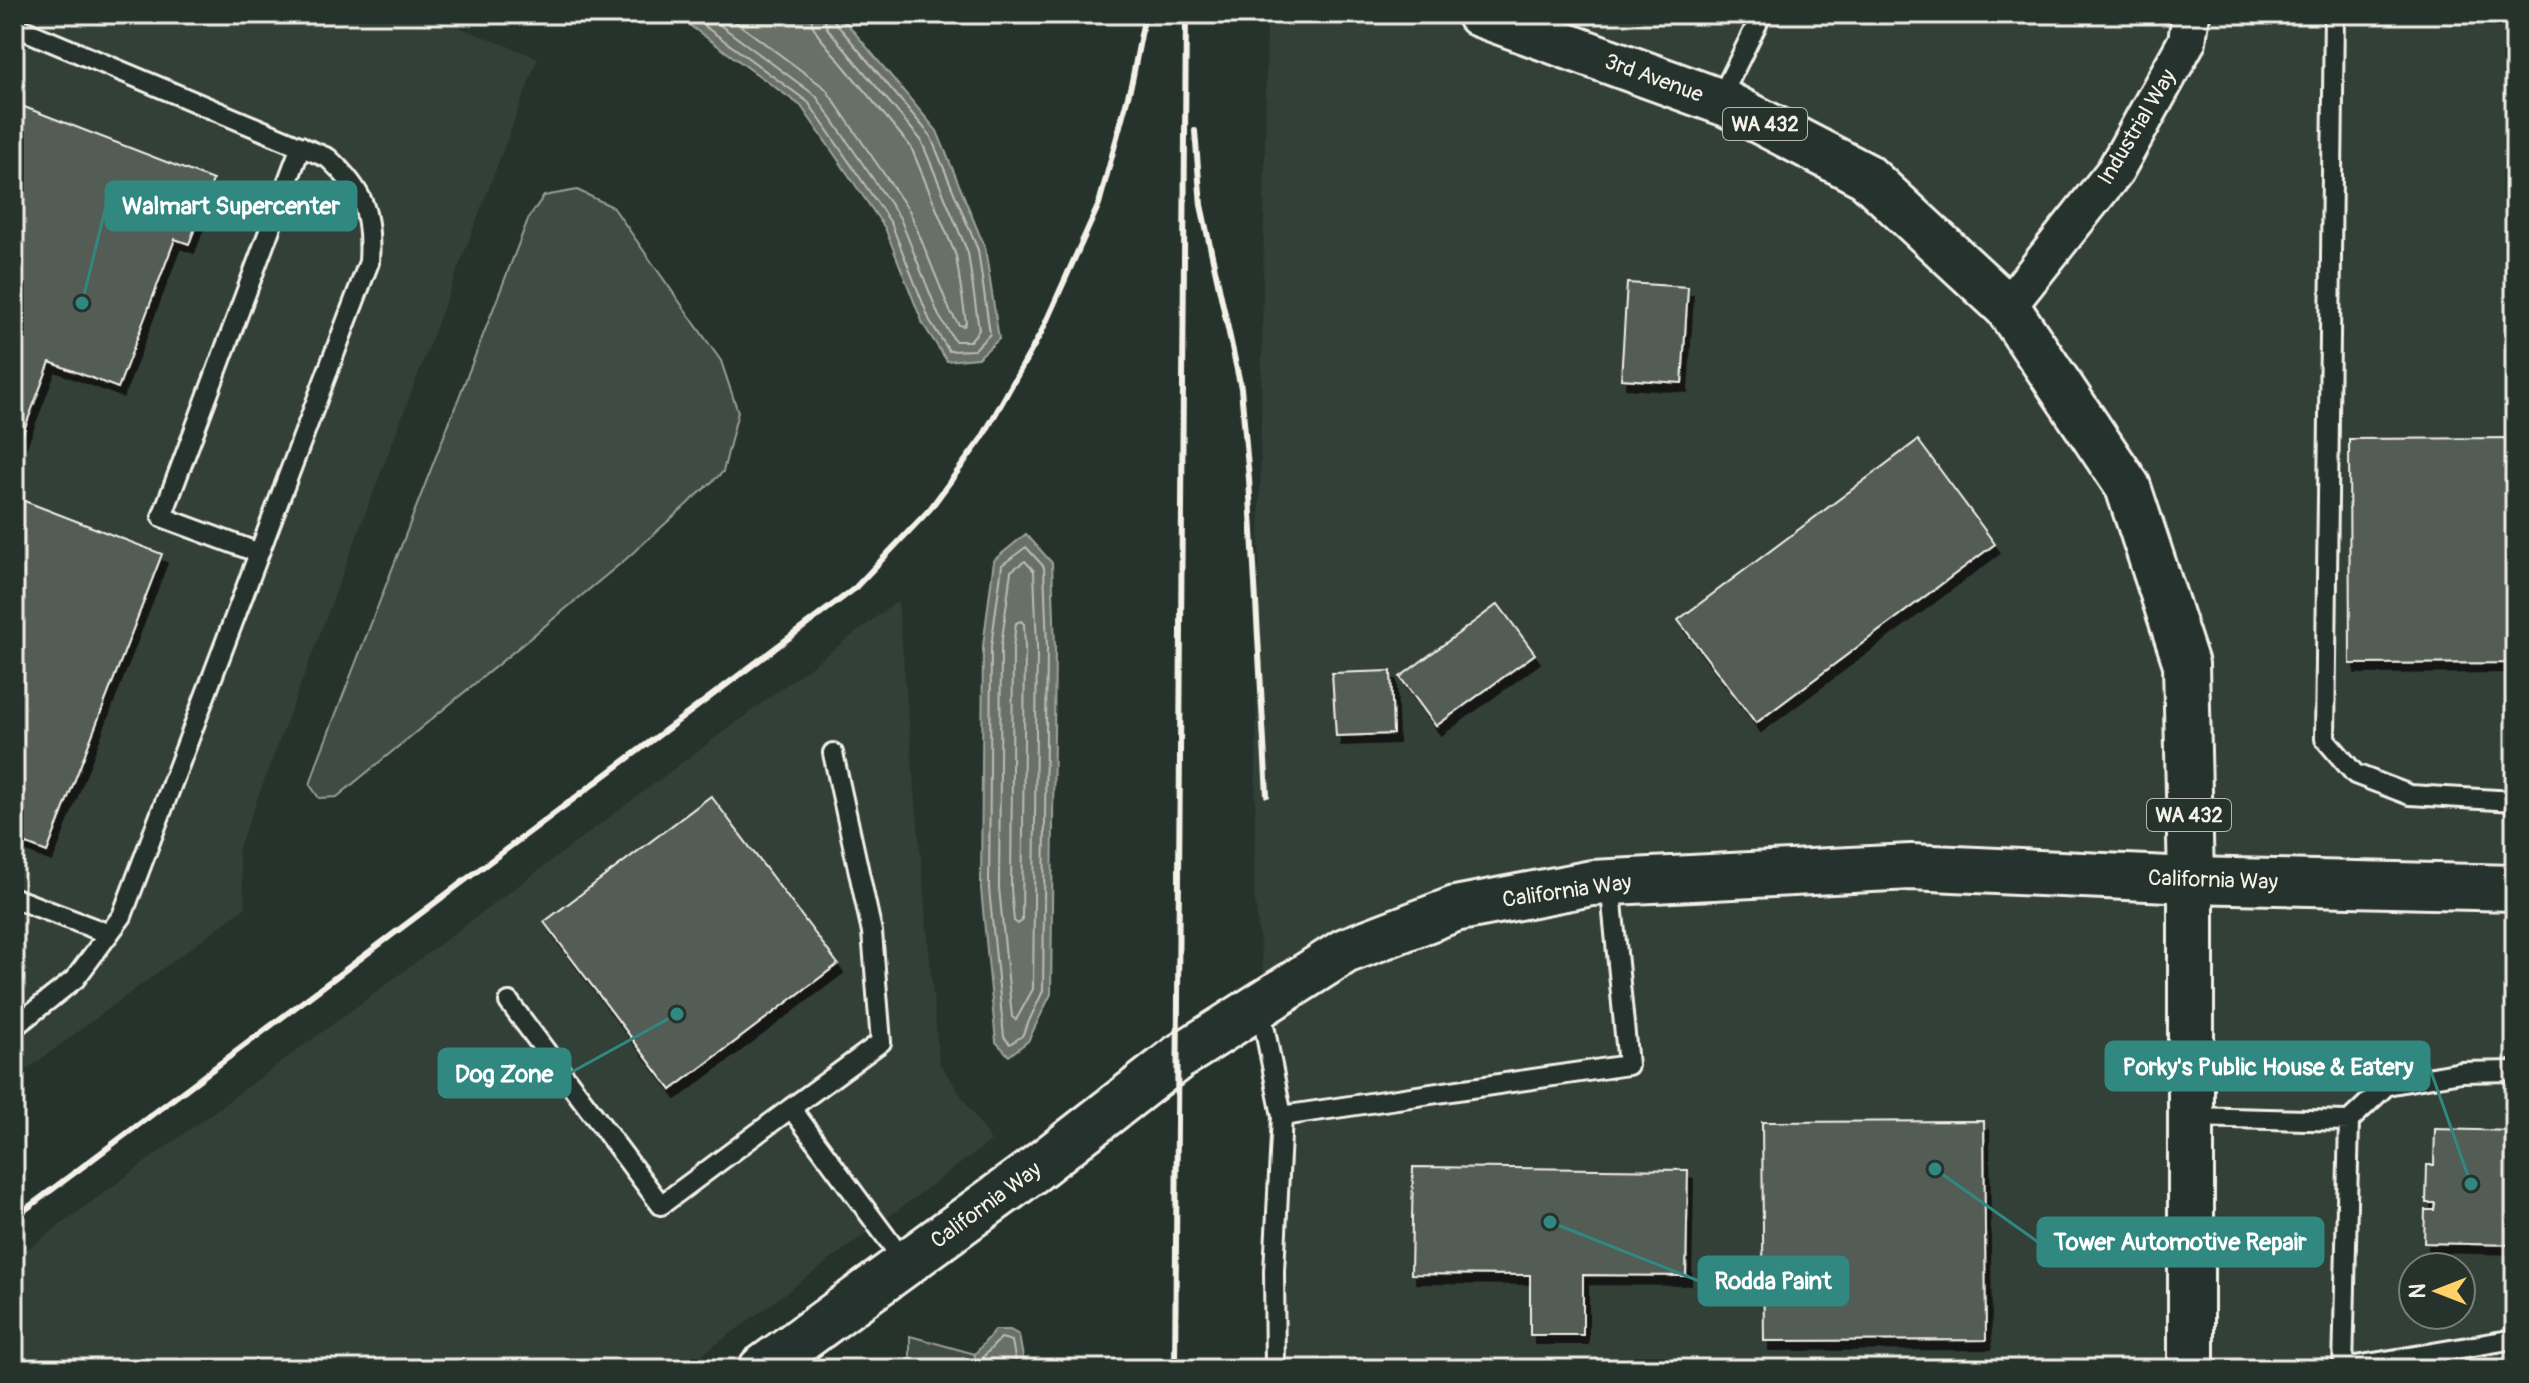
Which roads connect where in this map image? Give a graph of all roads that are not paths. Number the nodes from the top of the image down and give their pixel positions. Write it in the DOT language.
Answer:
graph roads {
  1 [pos="1481,14"];
  2 [pos="1762,14"];
  3 [pos="2191,14"];
  4 [pos="2334,14"];
  5 [pos="14,26"];
  6 [pos="1719,101"];
  7 [pos="301,146"];
  8 [pos="2007,307"];
  9 [pos="259,553"];
  10 [pos="833,753"];
  11 [pos="2515,801"];
  12 [pos="2191,880"];
  13 [pos="1610,882"];
  14 [pos="2515,888"];
  15 [pos="14,898"];
  16 [pos="109,934"];
  17 [pos="509,1002"];
  18 [pos="1260,1005"];
  19 [pos="14,1027"];
  20 [pos="2515,1071"];
  21 [pos="791,1108"];
  22 [pos="1282,1116"];
  23 [pos="2191,1117"];
  24 [pos="2349,1121"];
  25 [pos="906,1264"];
  26 [pos="2515,1339"];
  27 [pos="761,1369"];
  28 [pos="1275,1369"];
  29 [pos="2191,1369"];
  30 [pos="2344,1369"];
  1 -- 6 [label="main road, 3rd Avenue / WA 432"];
  2 -- 6 [label="lane"];
  3 -- 8 [label="street, Industrial Way"];
  4 -- 11 [label="lane"];
  5 -- 7 [label="lane"];
  6 -- 8 [label="main road, 3rd Avenue / WA 432"];
  7 -- 9 [label="lane"];
  7 -- 9 [label="lane"];
  8 -- 12 [label="main road, WA 432"];
  9 -- 16 [label="lane"];
  10 -- 21 [label="lane"];
  12 -- 13 [label="main road, California Way"];
  12 -- 14 [label="main road, California Way"];
  12 -- 23 [label="main road, WA 432"];
  13 -- 18 [label="main road, California Way"];
  13 -- 22 [label="lane"];
  15 -- 16 [label="lane"];
  16 -- 19 [label="lane"];
  17 -- 21 [label="lane"];
  18 -- 22 [label="lane"];
  18 -- 25 [label="main road, California Way"];
  20 -- 24 [label="lane"];
  21 -- 25 [label="lane"];
  22 -- 28 [label="lane"];
  23 -- 24 [label="lane"];
  23 -- 29 [label="main road, WA 432"];
  24 -- 30 [label="lane"];
  25 -- 27 [label="main road, California Way"];
  26 -- 30 [label="lane"];
}
